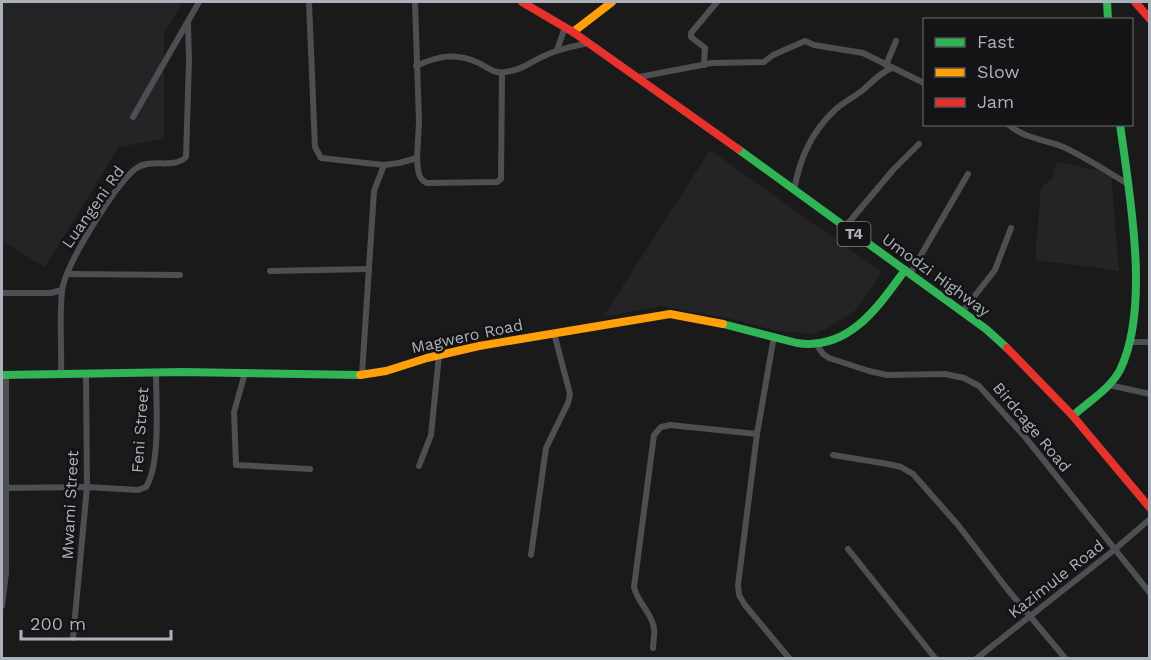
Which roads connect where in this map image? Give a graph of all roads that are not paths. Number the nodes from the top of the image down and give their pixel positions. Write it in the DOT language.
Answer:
graph roads {
  1 [pos="200,2"];
  2 [pos="309,2"];
  3 [pos="415,2"];
  4 [pos="522,2"];
  5 [pos="612,2"];
  6 [pos="717,2"];
  7 [pos="1107,2"];
  8 [pos="1135,2"];
  9 [pos="1108,18"];
  10 [pos="1149,19"];
  11 [pos="188,23"];
  12 [pos="569,30"];
  13 [pos="896,42"];
  14 [pos="590,43"];
  15 [pos="556,50"];
  16 [pos="704,65"];
  17 [pos="416,66"];
  18 [pos="889,66"];
  19 [pos="501,73"];
  20 [pos="639,77"];
  21 [pos="923,83"];
  22 [pos="133,117"];
  23 [pos="1011,126"];
  24 [pos="1120,126"];
  25 [pos="919,144"];
  26 [pos="417,158"];
  27 [pos="384,165"];
  28 [pos="968,174"];
  29 [pos="1128,184"];
  30 [pos="794,191"];
  31 [pos="845,227"];
  32 [pos="1011,228"];
  33 [pos="369,268"];
  34 [pos="270,271"];
  35 [pos="907,272"];
  36 [pos="67,274"];
  37 [pos="180,275"];
  38 [pos="62,290"];
  39 [pos="2,293"];
  40 [pos="962,312"];
  41 [pos="554,333"];
  42 [pos="774,336"];
  43 [pos="1132,342"];
  44 [pos="1149,342"];
  45 [pos="817,345"];
  46 [pos="439,355"];
  47 [pos="156,372"];
  48 [pos="86,373"];
  49 [pos="245,373"];
  50 [pos="61,374"];
  51 [pos="4,375"];
  52 [pos="362,375"];
  53 [pos="1108,384"];
  54 [pos="1149,393"];
  55 [pos="1074,414"];
  56 [pos="757,434"];
  57 [pos="833,455"];
  58 [pos="419,466"];
  59 [pos="310,469"];
  60 [pos="87,487"];
  61 [pos="4,488"];
  62 [pos="1149,508"];
  63 [pos="1149,519"];
  64 [pos="848,549"];
  65 [pos="1114,550"];
  66 [pos="531,555"];
  67 [pos="1149,593"];
  68 [pos="2,606"];
  69 [pos="1031,616"];
  70 [pos="74,638"];
  71 [pos="653,648"];
  72 [pos="789,658"];
  73 [pos="935,658"];
  74 [pos="977,658"];
  75 [pos="1065,658"];
  1 -- 11 [label="street"];
  2 -- 27 [label="street"];
  3 -- 17 [label="street"];
  4 -- 12 [label="main road, Umodzi Highway / T4"];
  5 -- 12 [label="main road"];
  6 -- 16 [label="street"];
  7 -- 9 [label="main road"];
  8 -- 10 [label="main road"];
  11 -- 22 [label="street"];
  11 -- 36 [label="street, Luangeni Rd"];
  12 -- 14 [label="main road, Umodzi Highway / T4"];
  12 -- 15 [label="street"];
  13 -- 18 [label="street"];
  14 -- 15 [label="street"];
  14 -- 20 [label="main road, Umodzi Highway / T4"];
  15 -- 19 [label="street"];
  16 -- 18 [label="street"];
  16 -- 20 [label="street"];
  17 -- 19 [label="street"];
  17 -- 26 [label="street"];
  18 -- 21 [label="street"];
  18 -- 30 [label="street"];
  19 -- 26 [label="street"];
  20 -- 30 [label="main road, Umodzi Highway / T4"];
  23 -- 29 [label="street"];
  24 -- 29 [label="main road"];
  25 -- 31 [label="street"];
  26 -- 27 [label="street"];
  27 -- 33 [label="street"];
  28 -- 35 [label="street"];
  29 -- 43 [label="main road"];
  30 -- 31 [label="main road, Umodzi Highway / T4"];
  31 -- 35 [label="main road, Umodzi Highway / T4"];
  32 -- 40 [label="street"];
  33 -- 34 [label="street"];
  33 -- 52 [label="street"];
  35 -- 40 [label="main road, Umodzi Highway / T4"];
  35 -- 45 [label="main road, Magwero Road"];
  36 -- 37 [label="street"];
  36 -- 38 [label="street, Luangeni Rd"];
  38 -- 39 [label="street"];
  38 -- 50 [label="street, Luangeni Rd"];
  40 -- 55 [label="main road, Umodzi Highway / T4"];
  41 -- 42 [label="main road, Magwero Road"];
  41 -- 46 [label="main road, Magwero Road"];
  41 -- 66 [label="street"];
  42 -- 45 [label="main road, Magwero Road"];
  42 -- 56 [label="street"];
  43 -- 44 [label="street"];
  43 -- 53 [label="main road"];
  45 -- 65 [label="street, Birdcage Road"];
  46 -- 52 [label="main road, Magwero Road"];
  46 -- 58 [label="street"];
  47 -- 48 [label="main road, Magwero Road"];
  47 -- 49 [label="main road, Magwero Road"];
  47 -- 60 [label="street, Feni Street"];
  48 -- 50 [label="main road, Magwero Road"];
  48 -- 60 [label="street, Mwami Street"];
  49 -- 52 [label="main road, Magwero Road"];
  49 -- 59 [label="street"];
  50 -- 51 [label="main road, Magwero Road"];
  51 -- 61 [label="street"];
  53 -- 54 [label="street"];
  53 -- 55 [label="main road"];
  55 -- 62 [label="main road, Umodzi Highway / T4"];
  56 -- 71 [label="street"];
  56 -- 72 [label="street"];
  57 -- 69 [label="street"];
  60 -- 61 [label="street, Feni Street"];
  60 -- 70 [label="street, Mwami Street"];
  61 -- 68 [label="street"];
  63 -- 65 [label="street, Kazimule Road"];
  64 -- 73 [label="street"];
  65 -- 67 [label="street, Birdcage Road"];
  65 -- 69 [label="street, Kazimule Road"];
  69 -- 74 [label="street, Kazimule Road"];
  69 -- 75 [label="street"];
}
